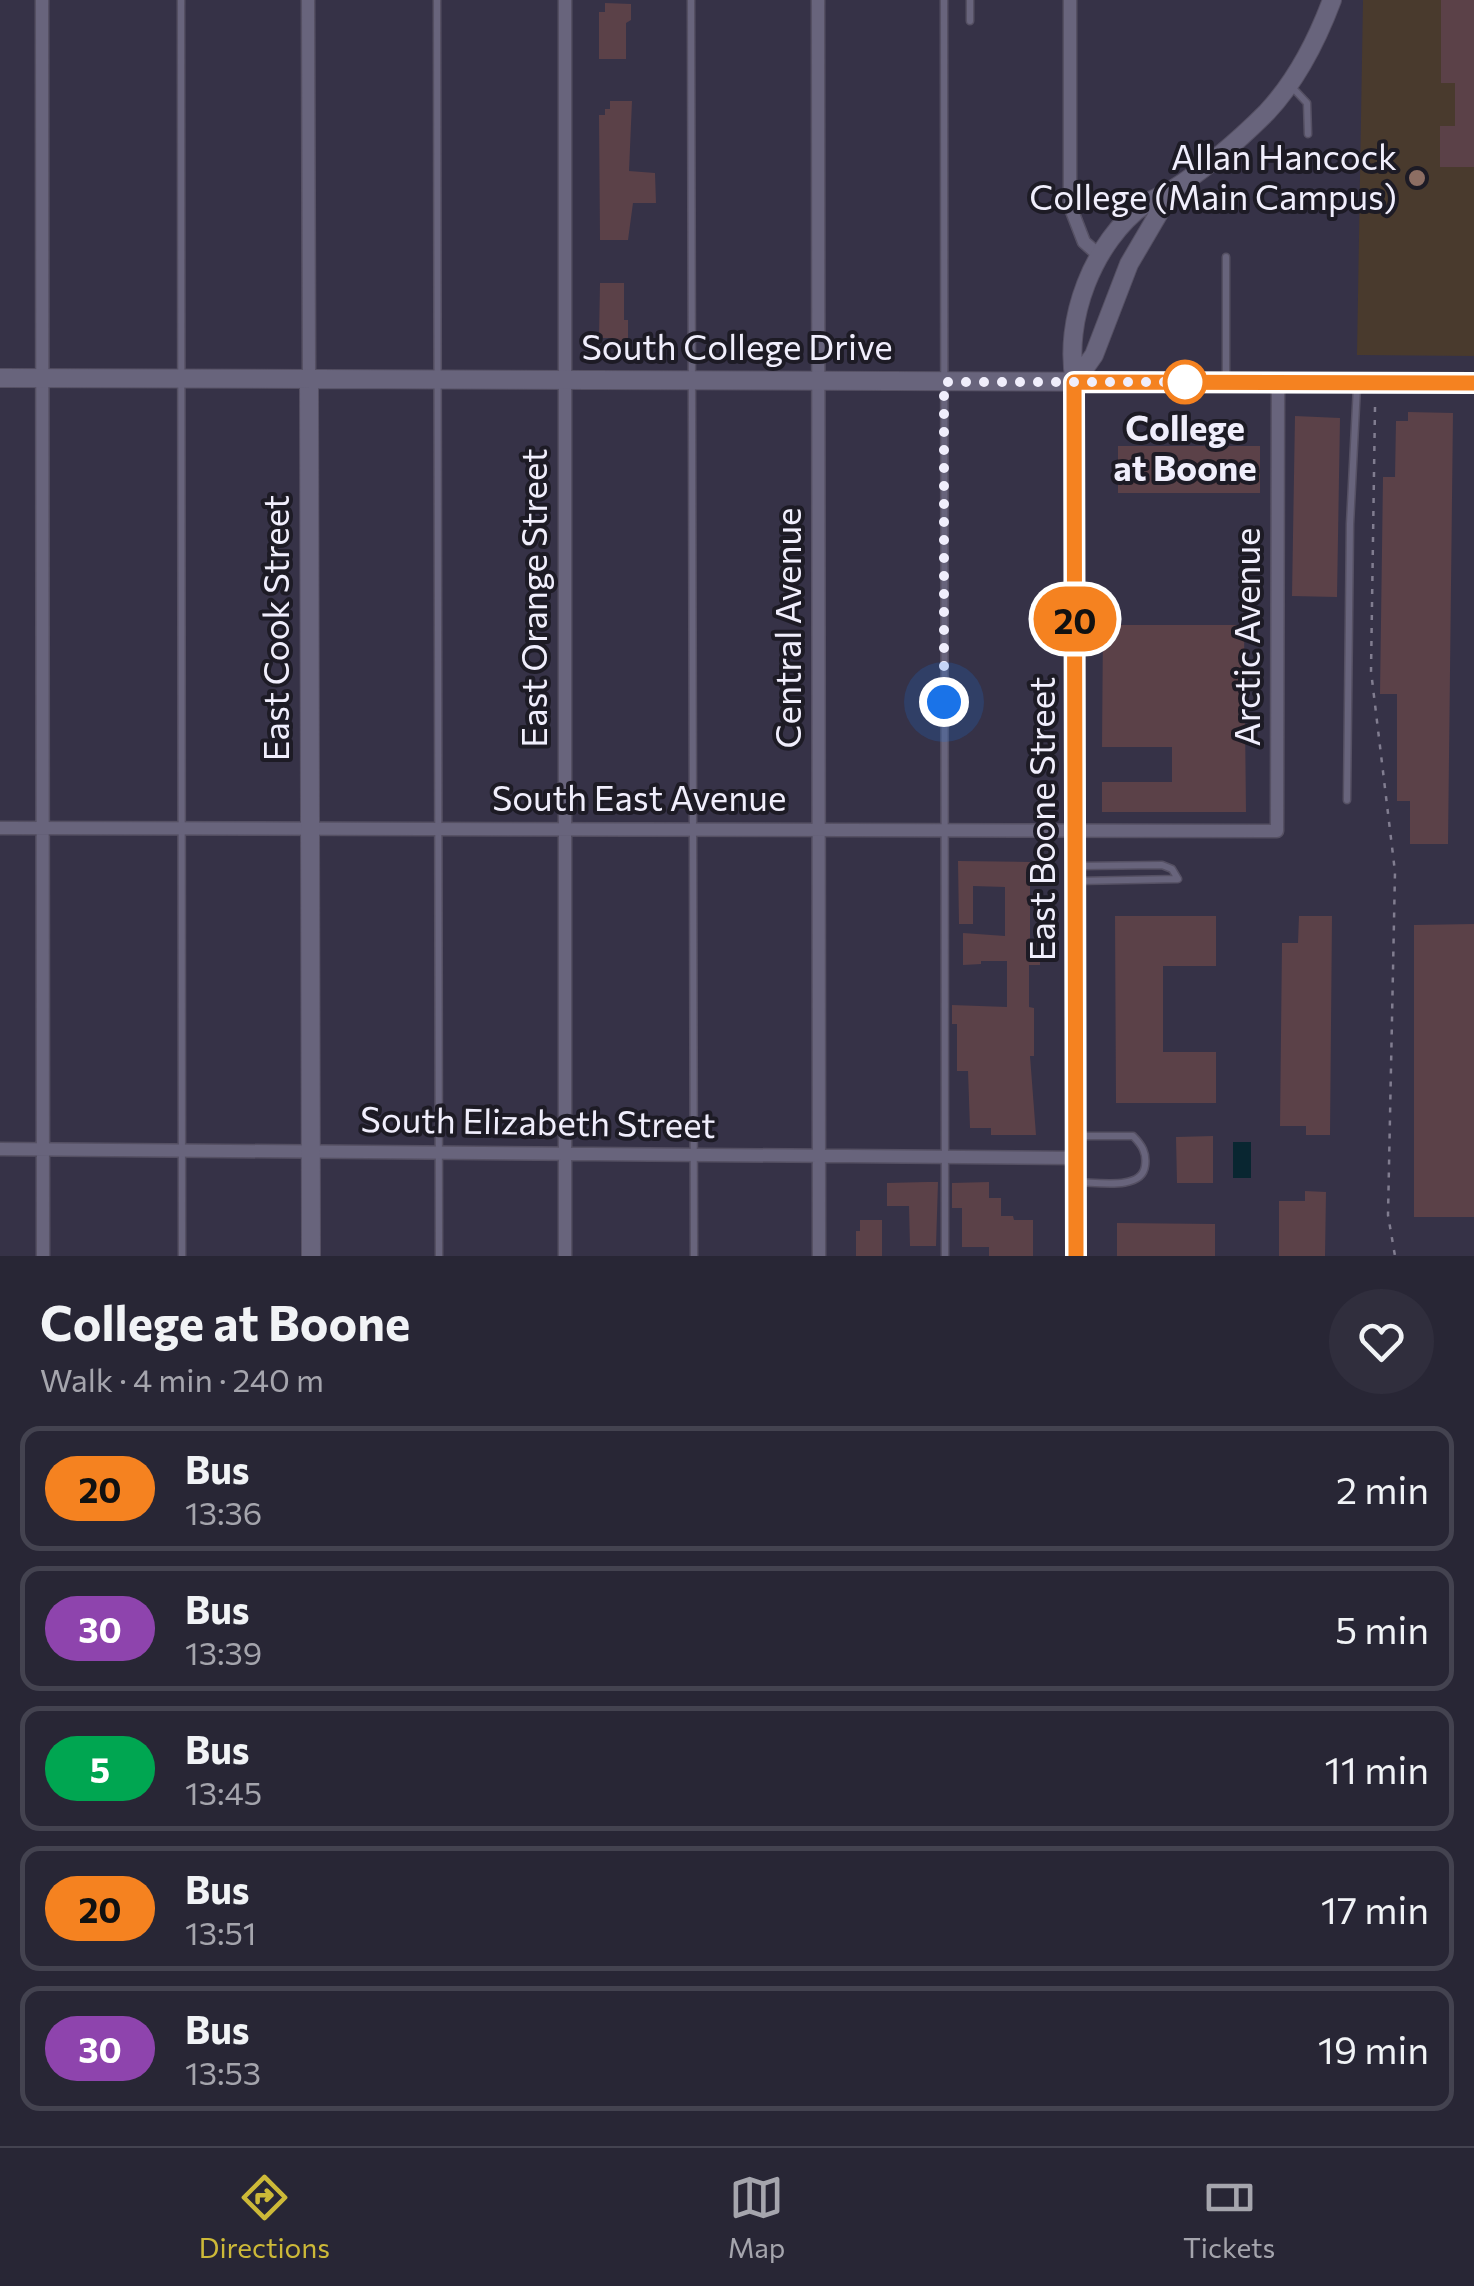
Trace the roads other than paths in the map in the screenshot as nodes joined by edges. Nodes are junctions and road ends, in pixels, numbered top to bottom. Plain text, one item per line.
1 (42, 0) edge
2 (181, 0) edge
3 (308, 0) edge
4 (438, 0) edge
5 (565, 0) edge
6 (691, 0) edge
7 (818, 0) edge
8 (944, 0) edge
9 (970, 0) edge
10 (1070, 0) edge
11 (1332, 0) edge
12 (970, 21) dead end
13 (1289, 84) junction
14 (1308, 134) dead end
15 (1174, 189) junction
16 (1101, 256) junction
17 (1226, 257) dead end
18 (0, 378) edge
19 (42, 378) junction
20 (182, 379) junction
21 (309, 379) junction
22 (438, 380) junction
23 (565, 380) junction
24 (692, 381) junction
25 (819, 381) junction
26 (944, 382) junction
27 (1074, 382) junction
28 (1226, 382) junction
29 (1278, 383) junction
30 (1356, 383) junction
31 (1474, 383) edge
32 (1347, 800) dead end
33 (0, 828) edge
34 (43, 828) junction
35 (182, 828) junction
36 (310, 828) junction
37 (438, 829) junction
38 (565, 829) junction
39 (693, 830) junction
40 (819, 830) junction
41 (945, 830) junction
42 (1076, 831) junction
43 (1278, 832) joint
44 (1140, 865) junction
45 (1075, 874) junction
46 (1141, 880) junction
47 (1076, 1136) junction
48 (0, 1148) edge
49 (43, 1149) junction
50 (182, 1150) junction
51 (311, 1151) junction
52 (438, 1152) junction
53 (565, 1154) junction
54 (694, 1155) junction
55 (819, 1156) junction
56 (945, 1157) junction
57 (1076, 1158) junction
58 (1076, 1182) junction
59 (43, 1256) edge
60 (182, 1256) edge
61 (311, 1256) edge
62 (438, 1256) edge
63 (565, 1256) edge
64 (694, 1256) edge
65 (819, 1256) edge
66 (945, 1256) edge
67 (1076, 1256) edge

1 - 19 street
2 - 20 lane
3 - 21 street, East Cook Street
4 - 22 lane
5 - 23 street, East Orange Street
6 - 24 lane
7 - 25 street, Central Avenue
8 - 26 lane
9 - 12 lane
10 - 16 street
11 - 13 street
13 - 14 lane
13 - 15 street
15 - 16 street, East Boone Street
15 - 27 street
16 - 27 street, East Boone Street
17 - 28 lane
18 - 19 street, South College Drive
19 - 20 street, South College Drive
19 - 34 street
20 - 21 street, South College Drive
20 - 35 lane
21 - 22 street, South College Drive
21 - 36 street, East Cook Street
22 - 23 street, South College Drive
22 - 37 lane
23 - 24 street, South College Drive
23 - 38 street, East Orange Street
24 - 25 street, South College Drive
24 - 39 lane
25 - 26 street, South College Drive
25 - 40 street, Central Avenue
26 - 27 street, South College Drive
26 - 41 lane
27 - 28 street, South College Drive
27 - 42 street, East Boone Street
28 - 29 street, South College Drive
29 - 30 street, South College Drive
29 - 43 street, Arctic Avenue
30 - 31 street, South College Drive
30 - 32 lane
33 - 34 street, South East Avenue
34 - 35 street, South East Avenue
34 - 49 street
35 - 36 street, South East Avenue
35 - 50 lane
36 - 37 street, South East Avenue
36 - 51 street, East Cook Street
37 - 38 street, South East Avenue
37 - 52 lane
38 - 39 street, South East Avenue
38 - 53 street, East Orange Street
39 - 40 street, South East Avenue
39 - 54 lane
40 - 41 street, South East Avenue
40 - 55 street, Central Avenue
41 - 42 street, South East Avenue
41 - 56 lane
42 - 43 street, South East Avenue
42 - 45 street, East Boone Street
44 - 45 lane
44 - 46 lane
44 - 46 lane
45 - 46 lane
45 - 47 street, East Boone Street
47 - 57 street, East Boone Street
47 - 58 lane
48 - 49 street, South Elizabeth Street
49 - 50 street, South Elizabeth Street
49 - 59 street
50 - 51 street, South Elizabeth Street
50 - 60 lane
51 - 52 street, South Elizabeth Street
51 - 61 street, East Cook Street
52 - 53 street, South Elizabeth Street
52 - 62 lane
53 - 54 street, South Elizabeth Street
53 - 63 street, East Orange Street
54 - 55 street, South Elizabeth Street
54 - 64 lane
55 - 56 street, South Elizabeth Street
55 - 65 street, Central Avenue
56 - 57 street, South Elizabeth Street
56 - 66 lane
57 - 58 street, East Boone Street
58 - 67 street, East Boone Street

